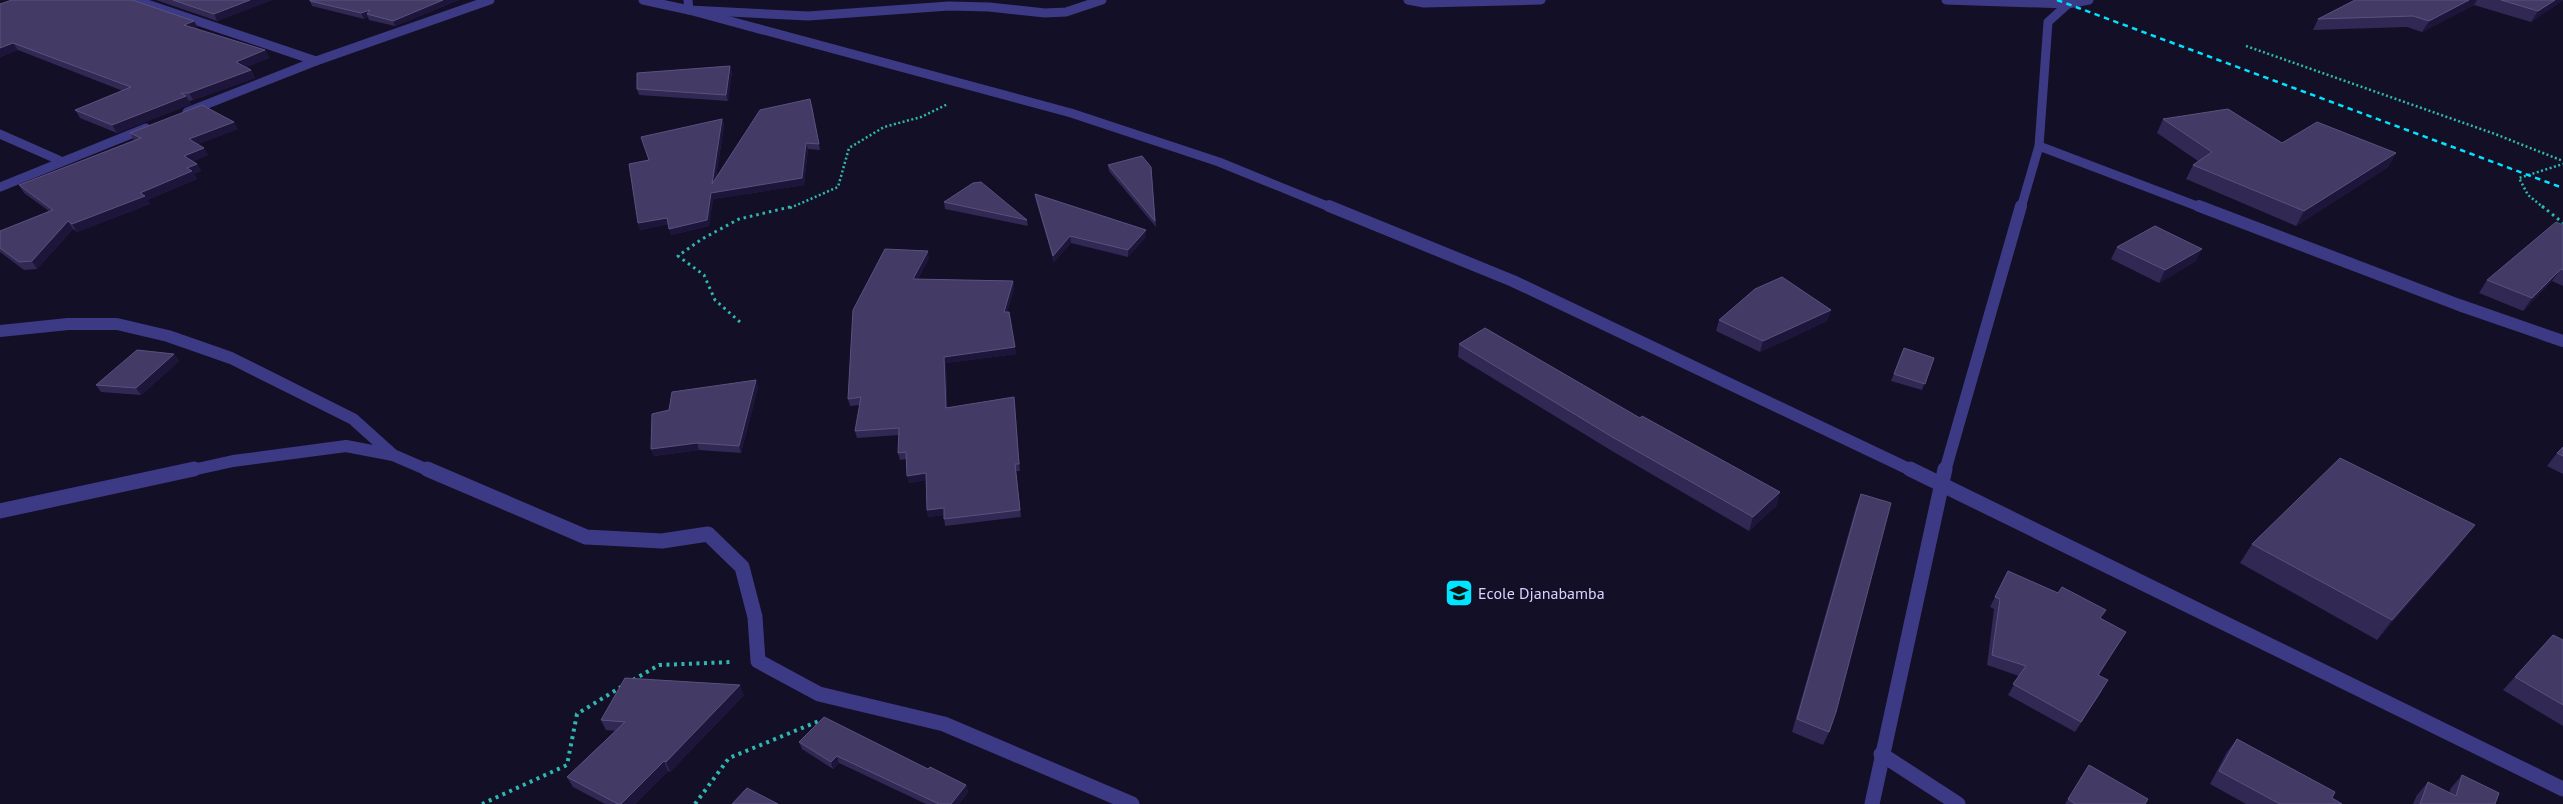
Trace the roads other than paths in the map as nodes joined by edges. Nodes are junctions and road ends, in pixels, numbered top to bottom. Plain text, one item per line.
1 (135, 0) edge
2 (490, 0) edge
3 (643, 0) edge
4 (688, 0) edge
5 (960, 0) edge
6 (1102, 0) edge
7 (1408, 0) edge
8 (1541, 0) edge
9 (1946, 0) edge
10 (2089, 0) edge
11 (1995, 1) edge
12 (2068, 4) junction
13 (989, 7) junction
14 (689, 10) junction
15 (316, 61) junction
16 (179, 115) edge
17 (152, 126) edge
18 (0, 134) edge
19 (2039, 146) junction
20 (61, 161) junction
21 (0, 187) edge
22 (0, 331) edge
23 (2563, 341) edge
24 (392, 455) junction
25 (1940, 484) junction
26 (0, 511) edge
27 (1881, 754) junction
28 (2563, 789) edge
29 (1132, 804) edge
30 (1872, 804) edge
31 (1958, 804) edge

1 - 15 street
2 - 15 street
3 - 14 street
4 - 14 street
5 - 13 street
6 - 13 street
7 - 8 street
9 - 11 street
10 - 12 street
11 - 12 street
12 - 19 street
13 - 14 street
14 - 25 street
15 - 16 street
17 - 20 street
18 - 20 street
19 - 23 street
19 - 25 street
20 - 21 street
22 - 24 street
24 - 26 street
24 - 29 street
25 - 27 street
25 - 28 street
27 - 30 street
27 - 31 street

